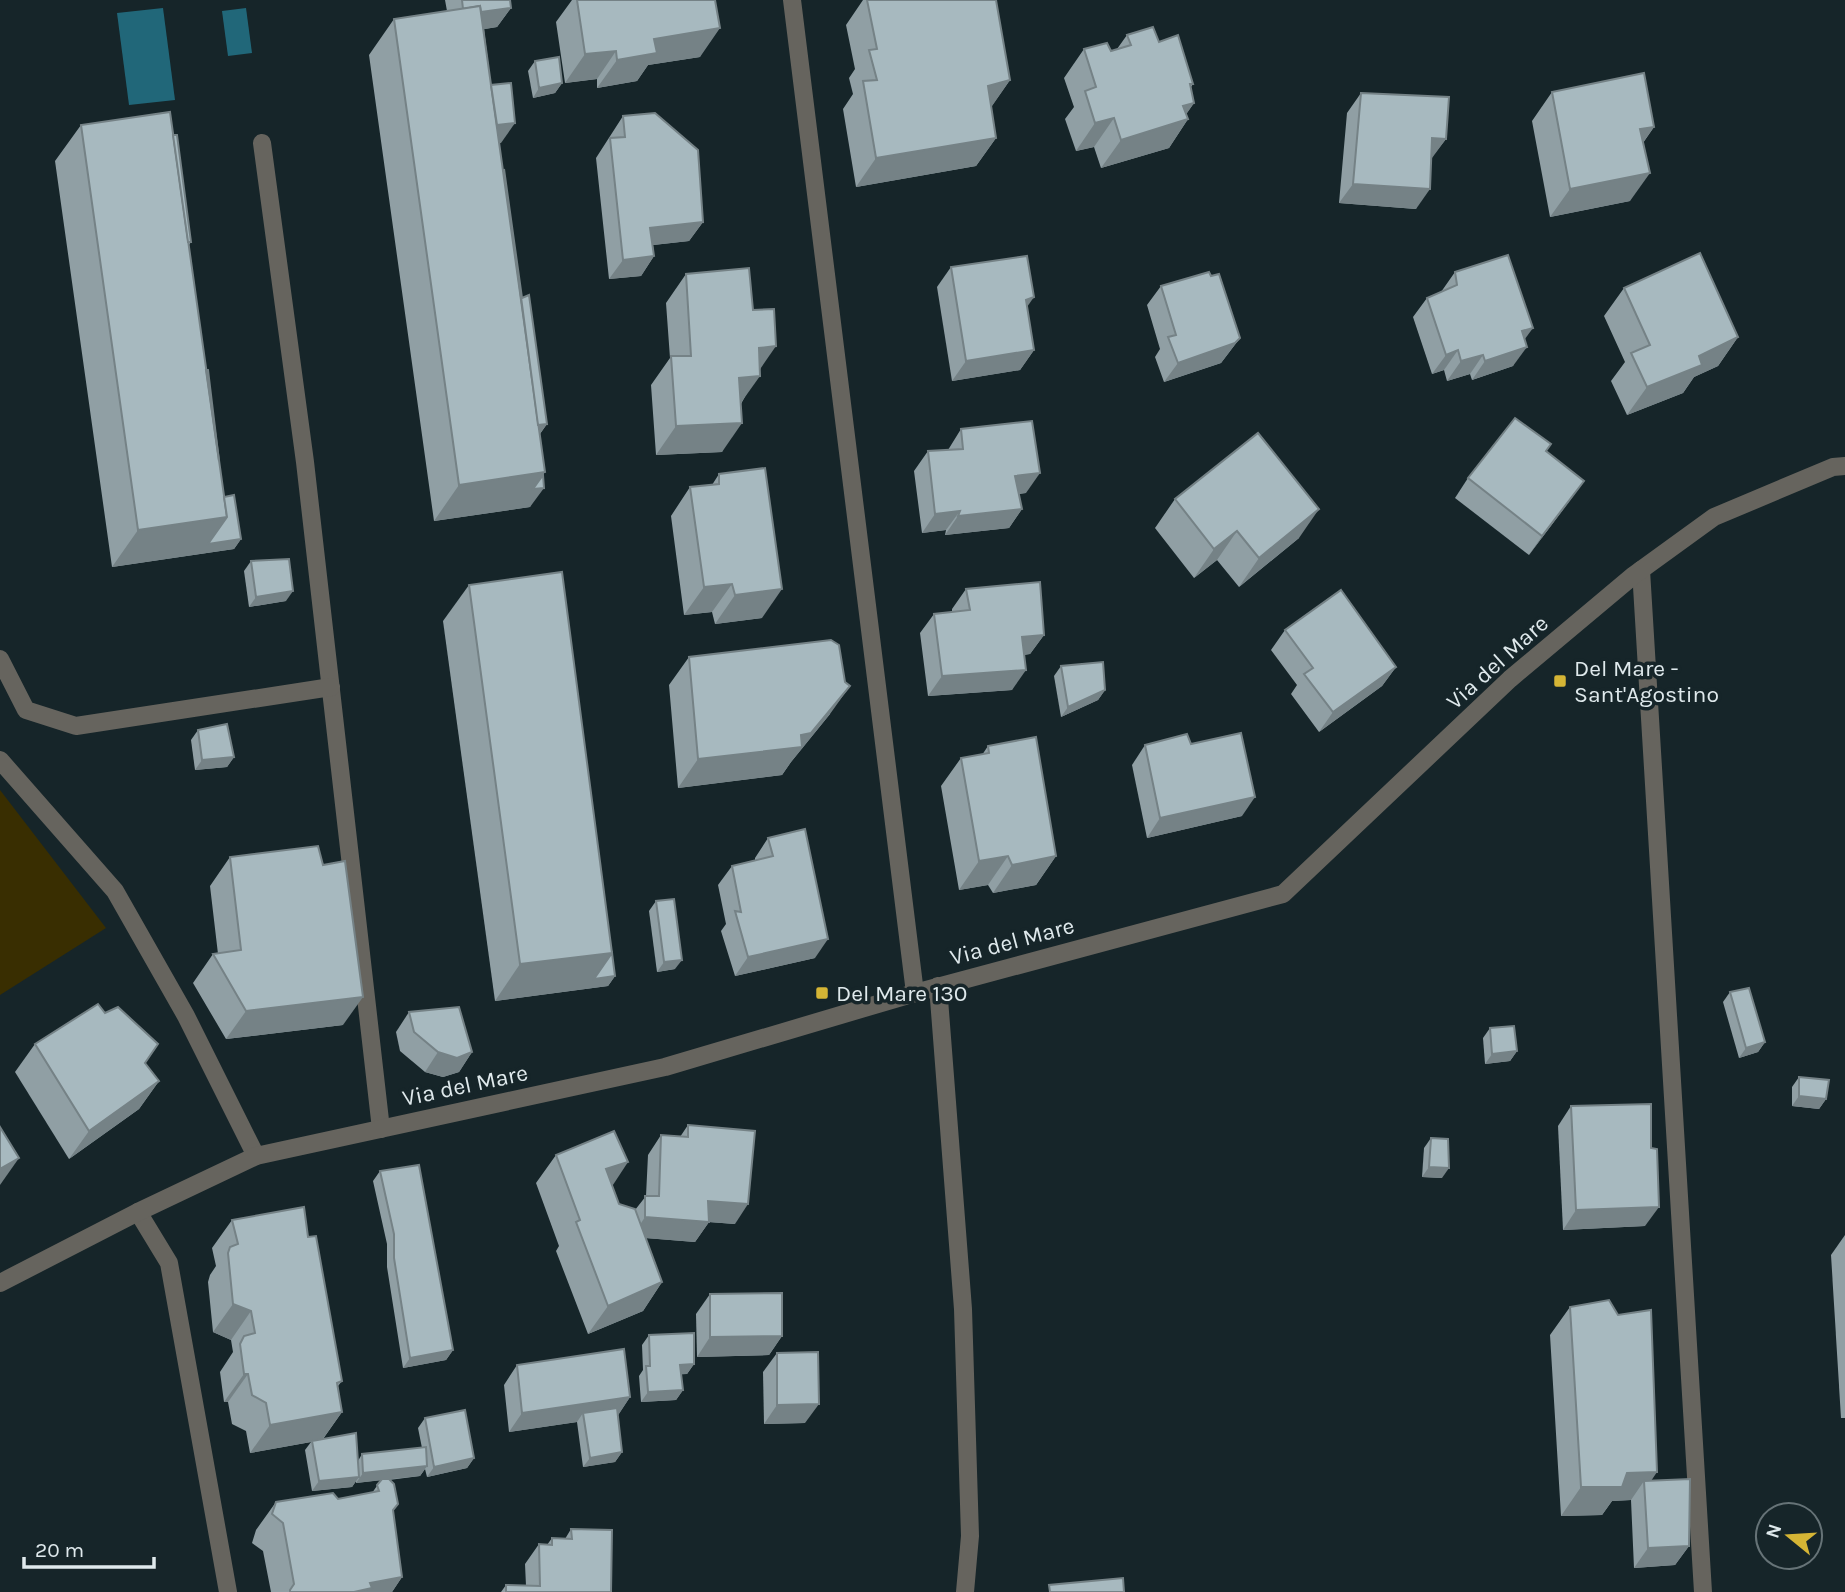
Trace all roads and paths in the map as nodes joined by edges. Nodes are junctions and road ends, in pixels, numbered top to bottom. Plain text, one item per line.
1 (792, 0) edge
2 (262, 143) dead end
3 (1845, 466) edge
4 (1641, 570) junction
5 (0, 659) edge
6 (331, 687) junction
7 (0, 760) edge
8 (938, 986) junction
9 (915, 993) junction
10 (381, 1129) junction
11 (256, 1156) junction
12 (138, 1212) junction
13 (0, 1283) edge
14 (228, 1592) edge
15 (965, 1592) edge
16 (1703, 1592) edge

1 - 9 street
2 - 6 street
3 - 4 street, Via del Mare
4 - 8 street, Via del Mare
4 - 16 street
5 - 6 street
6 - 10 street
7 - 11 street
8 - 9 street, Via del Mare
8 - 15 street
9 - 10 street, Via del Mare
10 - 11 street, Via del Mare
11 - 12 street, Via del Mare
12 - 13 street, Via del Mare
12 - 14 street

